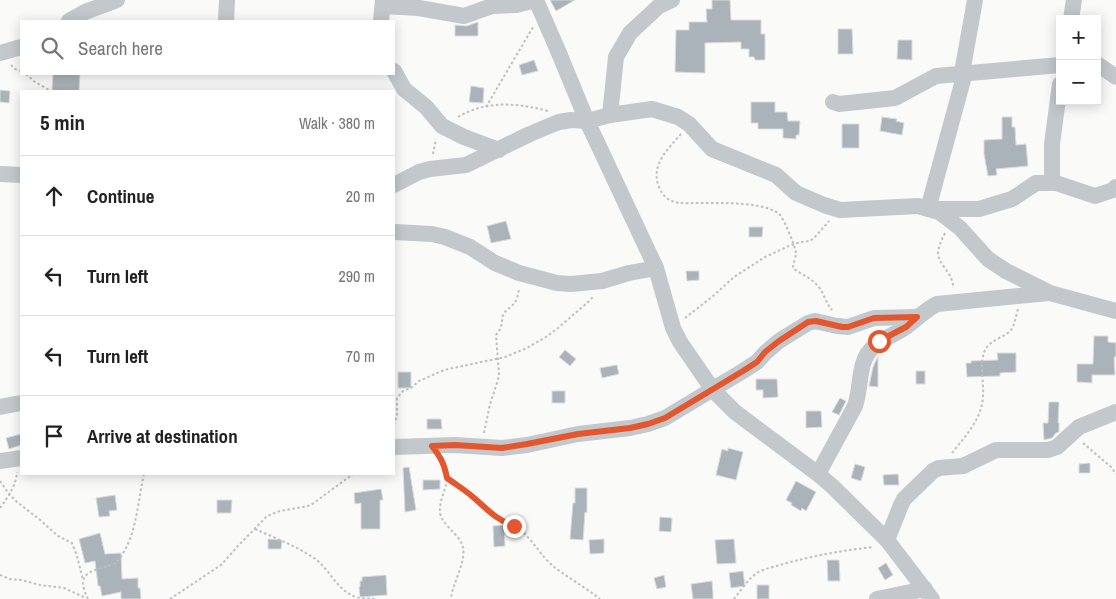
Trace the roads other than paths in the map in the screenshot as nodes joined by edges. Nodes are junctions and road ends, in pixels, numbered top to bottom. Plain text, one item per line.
1 (117, 0) edge
2 (226, 0) edge
3 (672, 0) edge
4 (975, 0) edge
5 (1074, 0) edge
6 (538, 4) edge
7 (382, 9) edge
8 (1072, 15) edge
9 (71, 20) edge
10 (226, 20) edge
11 (20, 48) edge
12 (0, 53) edge
13 (1056, 65) edge
14 (1101, 67) edge
15 (395, 72) edge
16 (963, 74) junction
17 (1116, 77) edge
18 (833, 102) dead end
19 (1057, 105) edge
20 (610, 115) junction
21 (587, 121) junction
22 (499, 150) junction
23 (0, 174) edge
24 (20, 175) edge
25 (1052, 183) junction
26 (395, 184) edge
27 (1116, 187) edge
28 (928, 209) junction
29 (395, 232) edge
30 (656, 268) junction
31 (1050, 293) junction
32 (1116, 311) edge
33 (917, 317) junction
34 (713, 390) junction
35 (20, 404) edge
36 (0, 407) edge
37 (1116, 412) edge
38 (395, 447) edge
39 (20, 458) edge
40 (0, 461) edge
41 (818, 474) junction
42 (889, 542) junction
43 (929, 594) edge
44 (877, 599) edge

1 - 9 street
2 - 10 street
3 - 20 street
4 - 16 street
5 - 8 street
6 - 7 street
6 - 21 street
11 - 12 street
13 - 16 street
14 - 17 street
15 - 22 street
16 - 18 street
16 - 28 street
19 - 25 street
20 - 21 street
20 - 28 street
21 - 22 street
21 - 30 street
22 - 26 street
23 - 24 street
25 - 27 street
25 - 28 street
28 - 31 street
29 - 30 street
30 - 34 street
31 - 32 street
31 - 33 street
33 - 34 street
33 - 41 street
34 - 38 street
34 - 41 street
35 - 36 street
37 - 42 street
39 - 40 street
41 - 42 street
42 - 43 street
43 - 44 street

